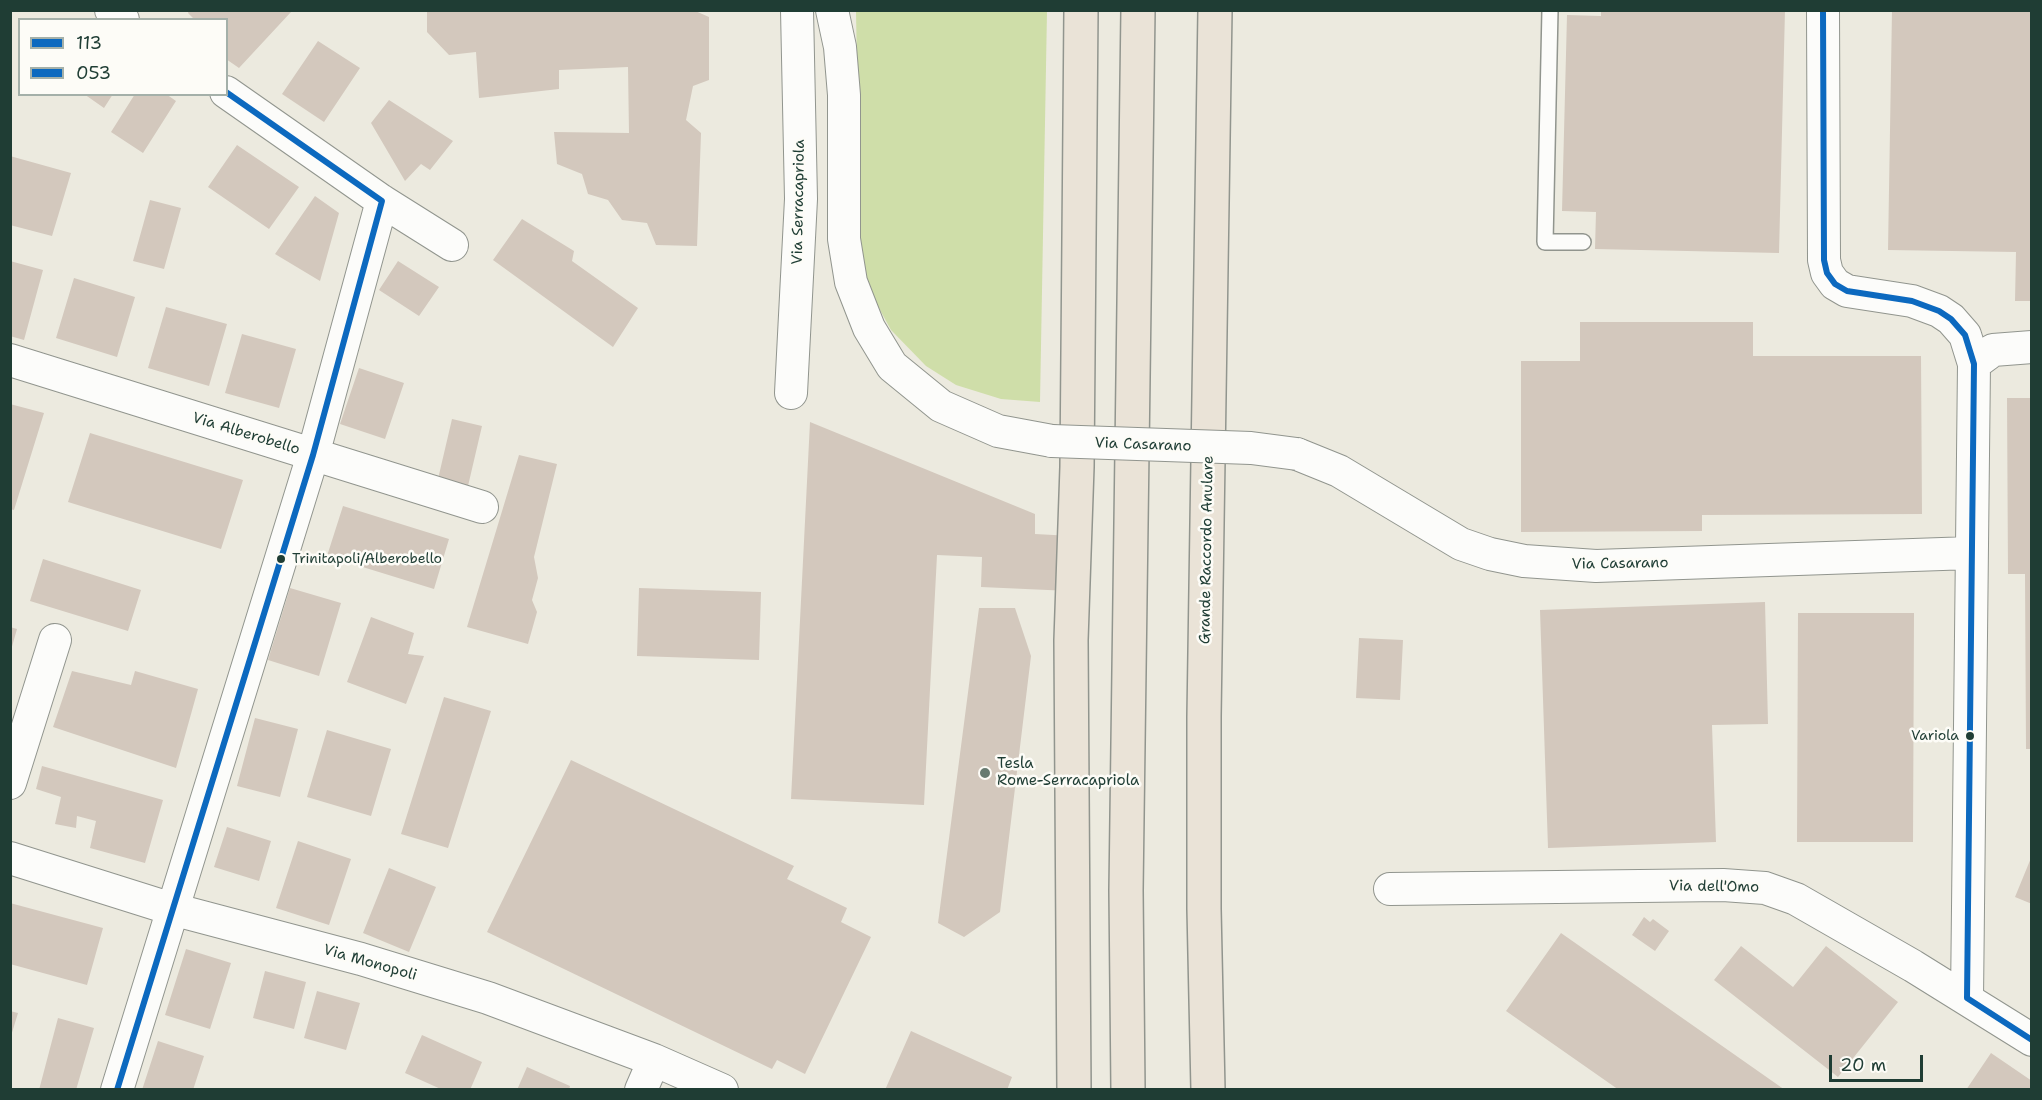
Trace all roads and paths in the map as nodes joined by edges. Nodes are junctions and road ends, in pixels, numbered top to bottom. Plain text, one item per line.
1 (797, 10) edge
2 (832, 10) edge
3 (1081, 10) edge
4 (1138, 10) edge
5 (1215, 10) edge
6 (1550, 10) edge
7 (1823, 10) edge
8 (228, 93) edge
9 (382, 201) junction
10 (1583, 242) dead end
11 (452, 245) dead end
12 (2031, 347) edge
13 (10, 360) edge
14 (1974, 364) junction
15 (791, 393) dead end
16 (314, 455) junction
17 (482, 507) dead end
18 (1971, 553) junction
19 (56, 640) dead end
20 (10, 783) edge
21 (10, 858) edge
22 (1390, 889) dead end
23 (172, 909) junction
24 (1967, 998) junction
25 (2031, 1040) edge
26 (654, 1060) junction
27 (117, 1089) edge
28 (641, 1089) edge
29 (722, 1089) edge
30 (1074, 1089) edge
31 (1128, 1089) edge
32 (1208, 1089) edge

1 - 15 street, Via Serracapriola
2 - 18 street, Via Casarano, bridge
3 - 30 highway
4 - 31 highway
5 - 32 highway, Grande Raccordo Anulare
6 - 10 lane
7 - 14 street
8 - 9 street
9 - 11 street
9 - 16 street
12 - 14 street
13 - 16 street, Via Alberobello
14 - 18 street
16 - 17 street, Via Alberobello
16 - 23 street
18 - 24 street
19 - 20 street
21 - 23 street, Via Monopoli
22 - 24 street, Via dell'Omo
23 - 26 street, Via Monopoli
23 - 27 street
24 - 25 street, Via dell'Omo
26 - 28 street
26 - 29 street, Via Monopoli

